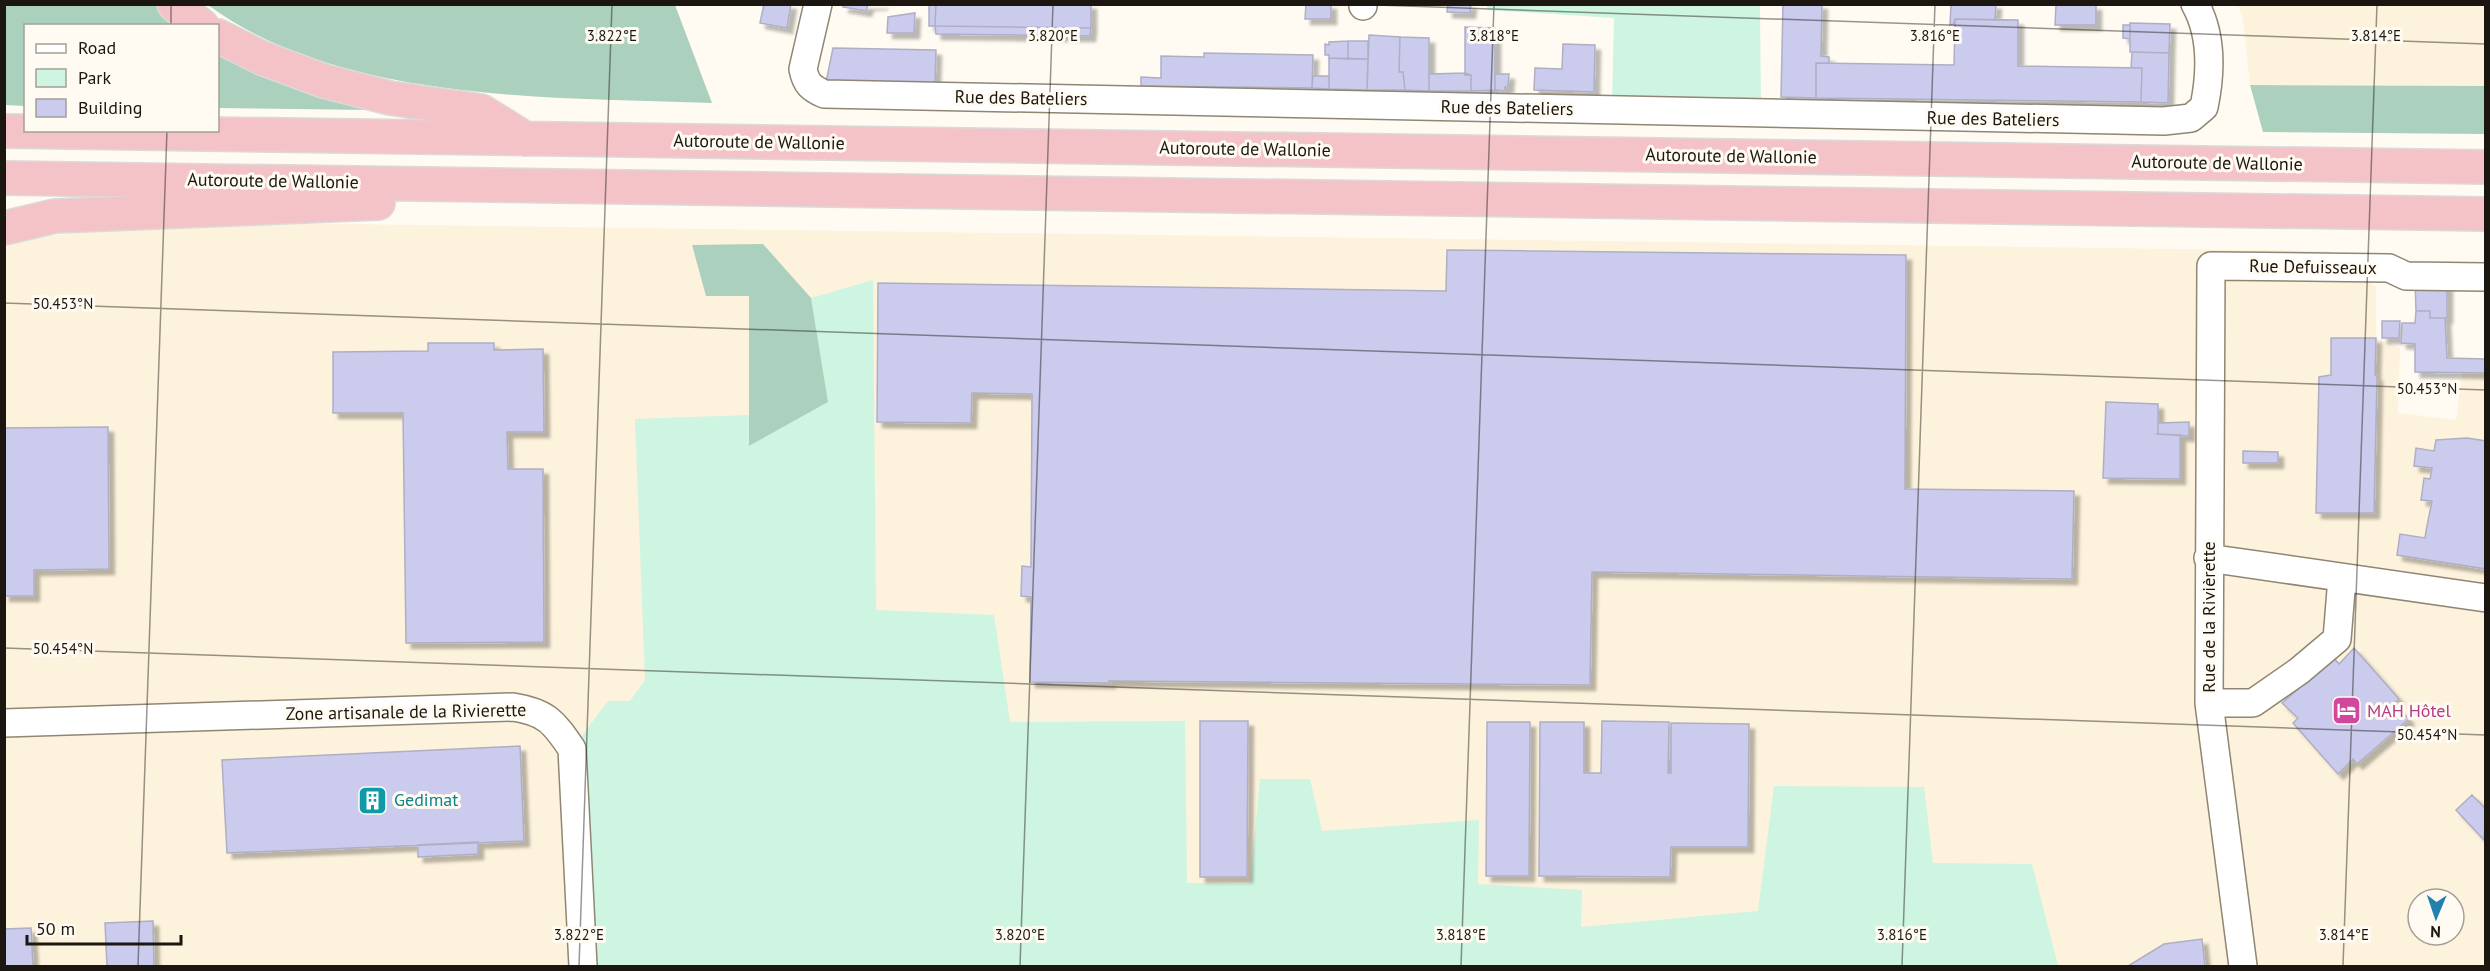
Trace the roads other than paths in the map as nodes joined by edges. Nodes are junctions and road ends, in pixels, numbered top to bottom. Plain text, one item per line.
1 (174, 4) edge
2 (818, 4) edge
3 (2195, 4) edge
4 (199, 24) edge
5 (219, 36) edge
6 (4, 131) edge
7 (24, 131) edge
8 (69, 132) edge
9 (526, 139) junction
10 (2486, 167) edge
11 (4, 178) edge
12 (585, 185) junction
13 (2486, 214) edge
14 (55, 216) junction
15 (4, 219) edge
16 (4, 228) edge
17 (2211, 266) joint
18 (2486, 277) edge
19 (2208, 558) junction
20 (2342, 578) junction
21 (2486, 598) edge
22 (2209, 703) junction
23 (4, 723) edge
24 (583, 966) edge
25 (2243, 966) edge

1 - 4 highway
2 - 3 street, Rue des Bateliers
5 - 9 highway
6 - 7 highway, Autoroute de Wallonie
8 - 9 highway, Autoroute de Wallonie
9 - 10 highway, Autoroute de Wallonie
11 - 12 highway, Autoroute de Wallonie
12 - 13 highway, Autoroute de Wallonie
12 - 14 highway
14 - 15 highway
14 - 16 highway
17 - 18 street, Rue Defuisseaux
17 - 19 street, Rue de la Rivièrette
19 - 20 street
19 - 22 street, Rue de la Rivièrette
20 - 21 street
20 - 22 street
22 - 25 street, Rue de la Rivièrette
23 - 24 street, Zone artisanale de la Rivierette

